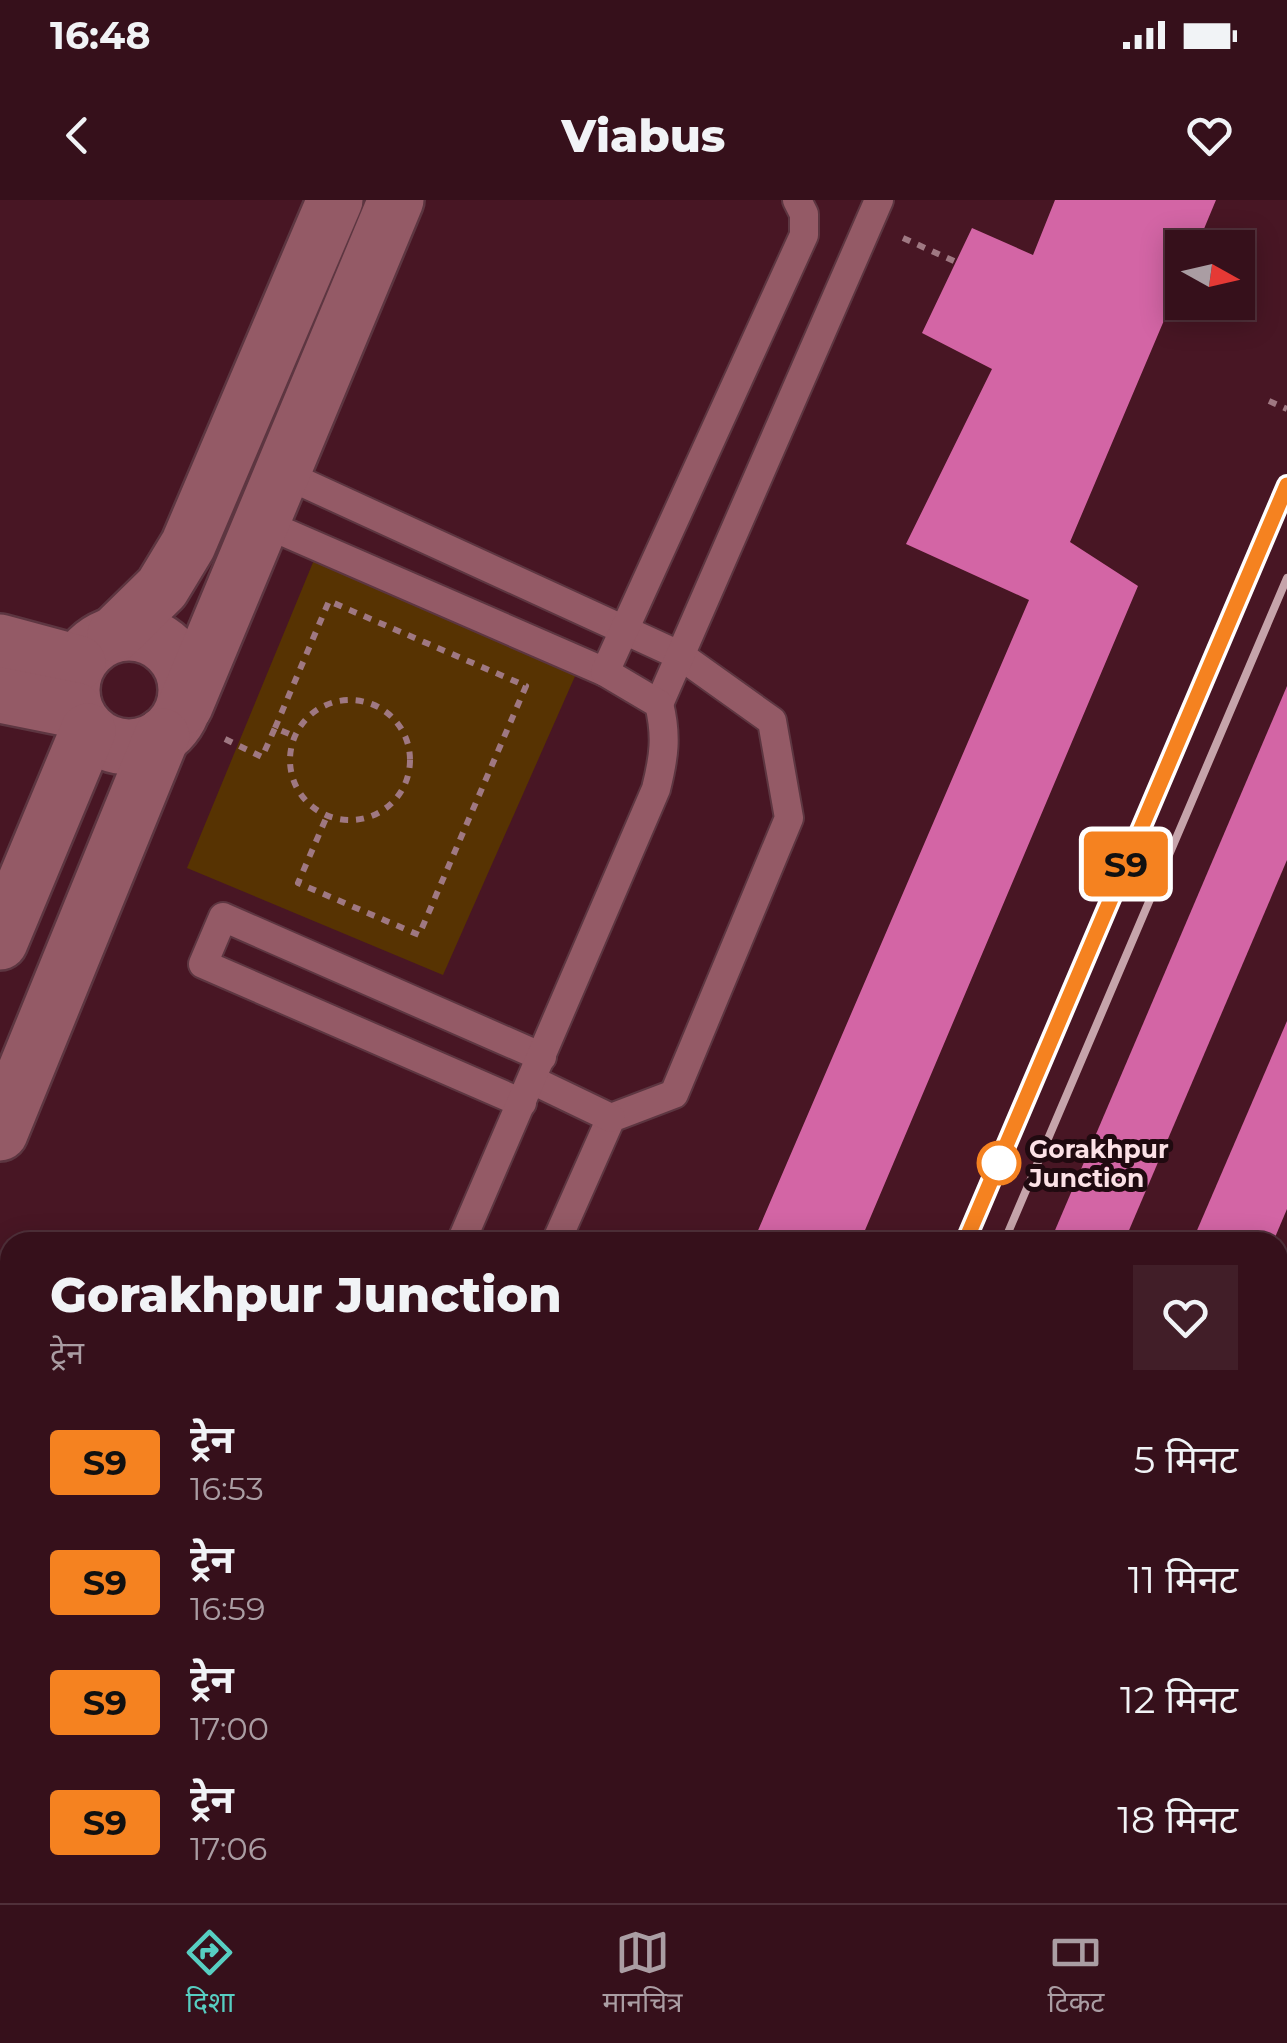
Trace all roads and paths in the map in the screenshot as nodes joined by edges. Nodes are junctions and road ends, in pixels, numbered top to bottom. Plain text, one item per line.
1 (335, 200) edge
2 (396, 200) edge
3 (797, 200) edge
4 (874, 212) edge
5 (956, 262) dead end
6 (1269, 402) dead end
7 (1287, 409) edge
8 (271, 498) junction
9 (624, 630) junction
10 (0, 642) edge
11 (681, 656) junction
12 (606, 672) junction
13 (89, 684) junction
14 (0, 695) edge
15 (658, 704) junction
16 (175, 720) junction
17 (275, 728) junction
18 (294, 736) junction
19 (327, 816) junction
20 (0, 942) edge
21 (532, 1080) junction
22 (611, 1118) junction
23 (0, 1133) edge
24 (464, 1232) edge
25 (560, 1232) edge

1 - 13 main road
2 - 8 main road
3 - 9 lane
4 - 5 path
4 - 11 lane
6 - 7 path
8 - 9 lane
8 - 12 lane
8 - 16 main road
9 - 11 lane
9 - 12 lane
10 - 13 main road
11 - 15 lane
11 - 22 lane
12 - 15 lane
13 - 14 main road
13 - 16 main road
13 - 16 main road
13 - 20 main road
15 - 21 lane
16 - 17 path
16 - 23 main road
17 - 18 path
17 - 19 path
18 - 19 path
18 - 19 path
21 - 21 lane
21 - 22 lane
21 - 24 lane
22 - 25 lane

